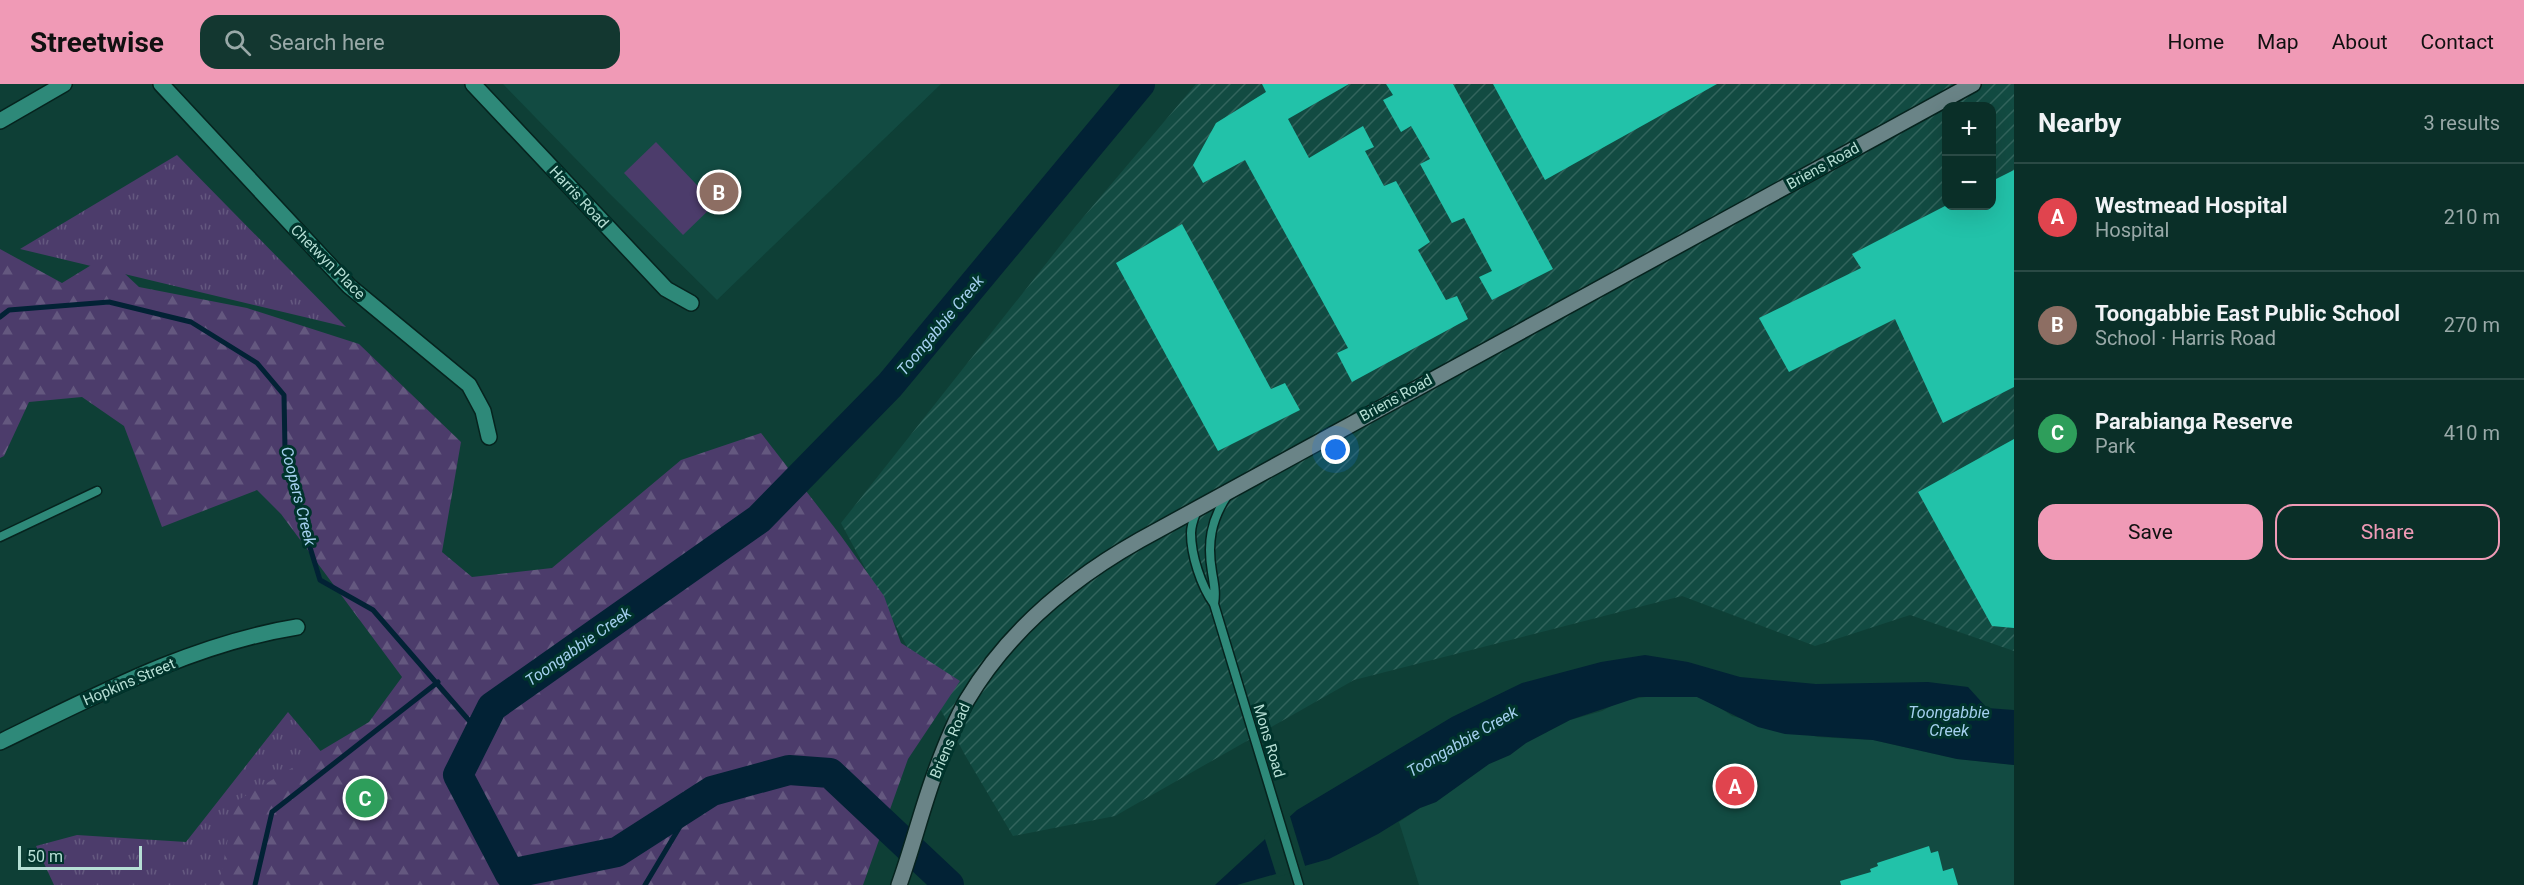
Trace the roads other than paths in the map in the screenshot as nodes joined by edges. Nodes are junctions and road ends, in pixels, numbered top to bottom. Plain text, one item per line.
1 (64, 84) edge
2 (161, 84) edge
3 (473, 84) edge
4 (1973, 84) edge
5 (0, 121) edge
6 (691, 303) dead end
7 (489, 437) dead end
8 (1231, 490) junction
9 (97, 491) dead end
10 (1197, 509) junction
11 (0, 537) edge
12 (1214, 604) junction
13 (297, 627) dead end
14 (0, 742) edge
15 (899, 885) edge
16 (1299, 885) edge

1 - 5 street
2 - 7 street, Chetwyn Place
3 - 6 street, Harris Road
4 - 8 street, Briens Road
8 - 10 street, Briens Road
8 - 12 lane, Mons Road
9 - 11 lane
10 - 12 lane, Mons Road
10 - 15 street, Briens Road
12 - 16 lane, Mons Road
13 - 14 street, Hopkins Street

